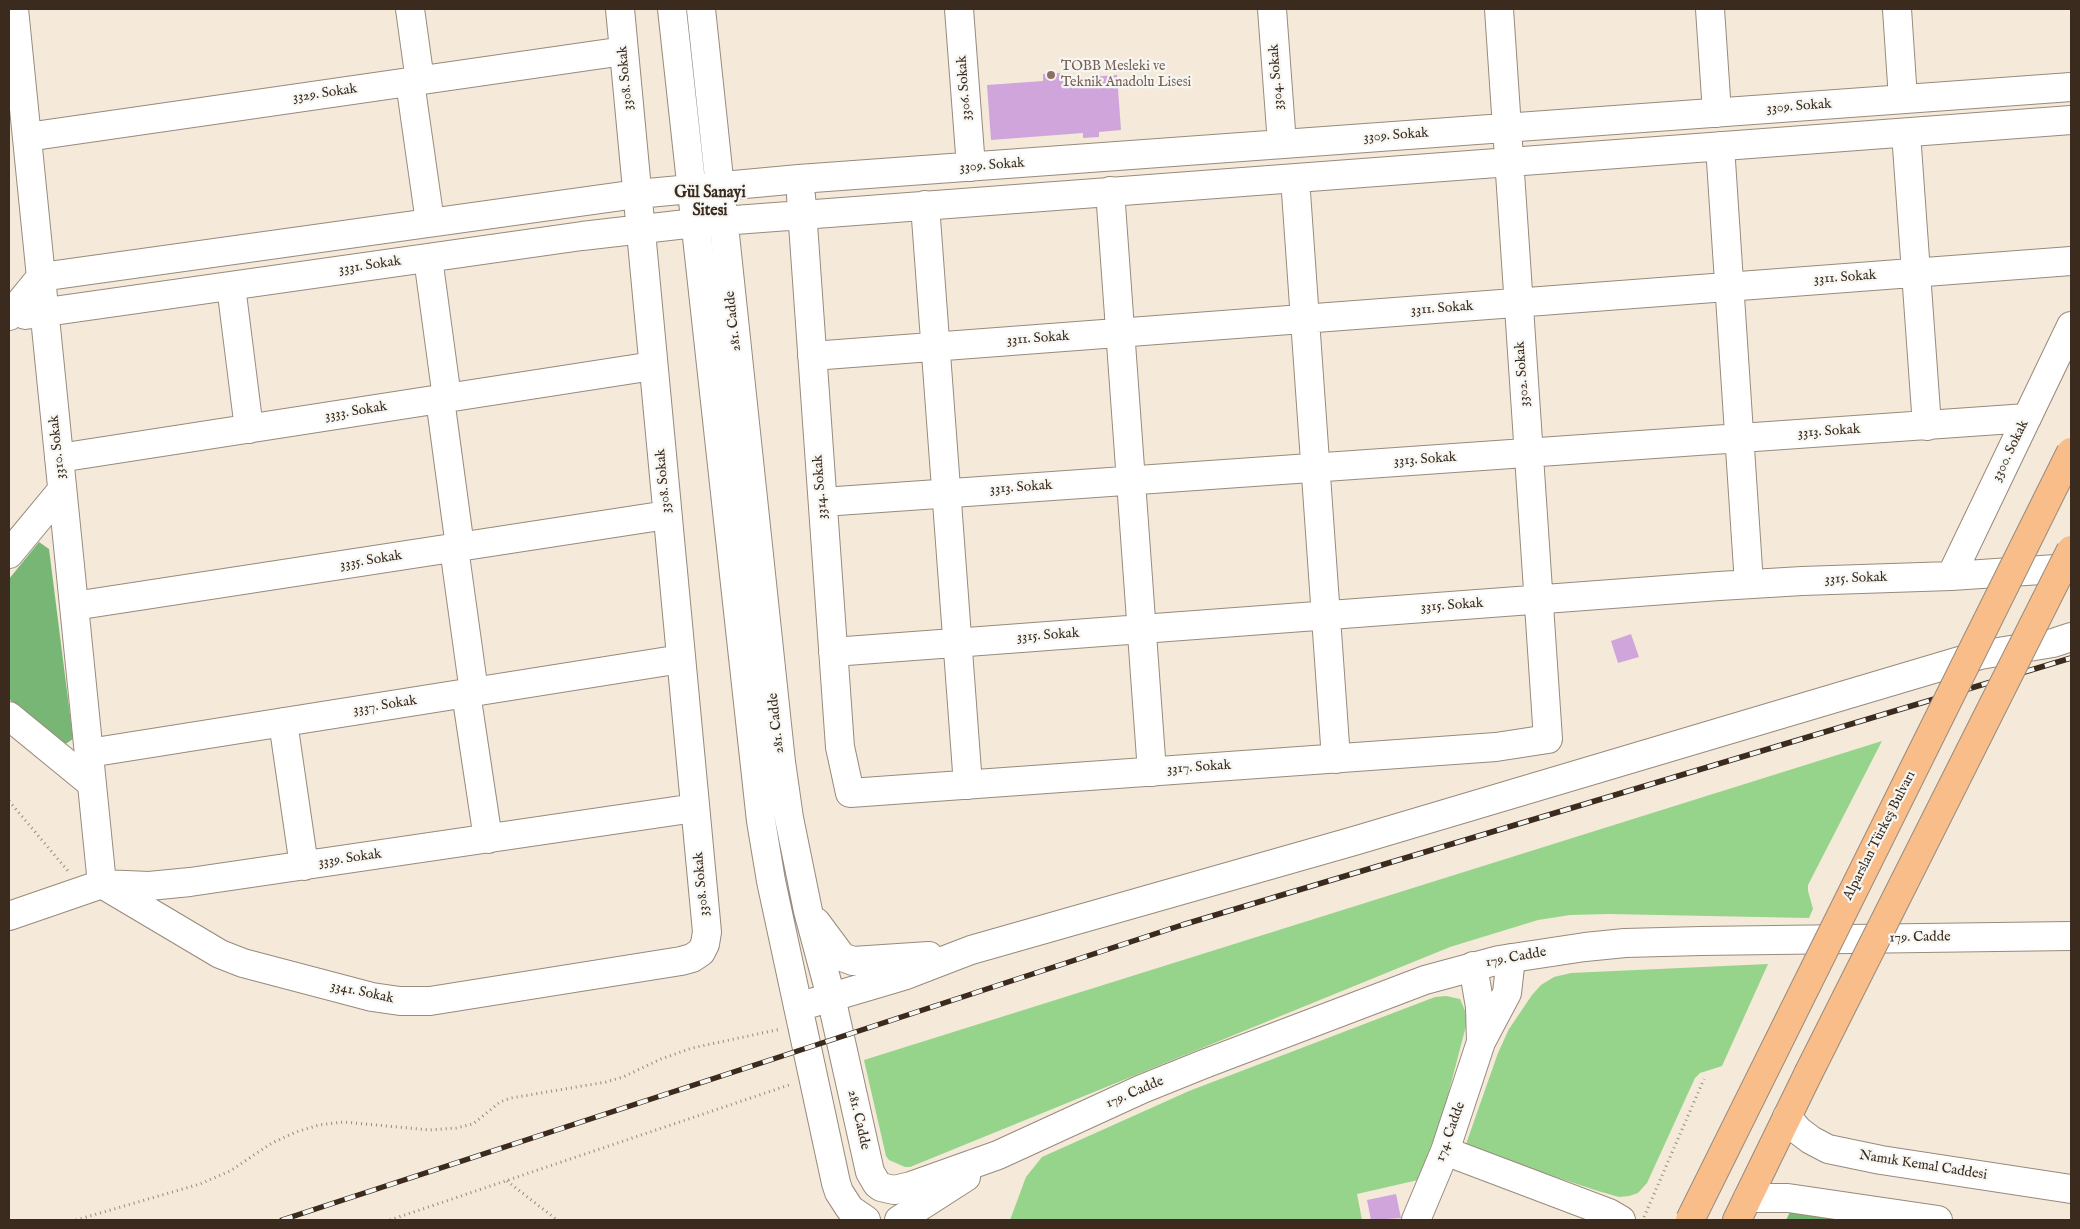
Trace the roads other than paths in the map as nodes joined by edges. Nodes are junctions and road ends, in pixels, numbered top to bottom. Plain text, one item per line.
1 (14, 9) edge
2 (410, 9) edge
3 (620, 9) edge
4 (672, 9) edge
5 (701, 9) edge
6 (959, 9) edge
7 (1272, 9) edge
8 (1499, 9) edge
9 (1710, 9) edge
10 (1897, 9) edge
11 (624, 51) junction
12 (14, 76) edge
13 (415, 81) junction
14 (2071, 87) edge
15 (1904, 100) junction
16 (1717, 113) junction
17 (2071, 120) edge
18 (1507, 128) junction
19 (1906, 132) junction
20 (27, 137) junction
21 (1282, 144) junction
22 (1720, 146) junction
23 (1509, 162) junction
24 (971, 167) junction
25 (1295, 178) junction
26 (799, 180) junction
27 (720, 185) junction
28 (692, 188) junction
29 (1110, 192) junction
30 (637, 194) junction
31 (925, 205) junction
32 (802, 214) junction
33 (724, 221) junction
34 (430, 222) junction
35 (695, 223) junction
36 (640, 229) junction
37 (428, 258) junction
38 (2071, 261) edge
39 (1916, 272) junction
40 (40, 277) junction
41 (231, 286) junction
42 (1730, 287) junction
43 (1518, 303) junction
44 (44, 312) junction
45 (9, 316) edge
46 (1305, 319) junction
47 (2071, 326) edge
48 (1120, 333) junction
49 (935, 347) junction
50 (812, 356) junction
51 (653, 366) junction
52 (443, 398) junction
53 (2026, 418) junction
54 (1926, 426) junction
55 (249, 429) junction
56 (1740, 438) junction
57 (2071, 452) edge
58 (1528, 453) junction
59 (59, 458) junction
60 (1315, 468) junction
61 (1131, 481) junction
62 (62, 490) junction
63 (946, 493) junction
64 (823, 502) junction
65 (667, 516) junction
66 (457, 547) junction
67 (2071, 550) edge
68 (9, 554) edge
69 (2071, 568) edge
70 (1951, 576) junction
71 (1750, 584) junction
72 (1538, 599) junction
73 (74, 606) junction
74 (1326, 615) junction
75 (1141, 629) junction
76 (2071, 637) edge
77 (957, 642) junction
78 (833, 652) junction
79 (681, 659) junction
80 (470, 692) junction
81 (9, 716) edge
82 (282, 722) junction
83 (1548, 739) joint
84 (89, 753) junction
85 (1336, 759) junction
86 (1152, 772) junction
87 (92, 784) junction
88 (968, 785) junction
89 (850, 793) joint
90 (695, 808) junction
91 (488, 839) junction
92 (304, 866) junction
93 (93, 888) junction
94 (808, 911) junction
95 (9, 916) edge
96 (2071, 936) edge
97 (970, 950) junction
98 (701, 952) joint
99 (1511, 958) junction
100 (1473, 966) junction
101 (831, 997) junction
102 (800, 1014) junction
103 (1481, 1042) junction
104 (1787, 1117) junction
105 (1445, 1151) junction
106 (998, 1156) junction
107 (2071, 1189) edge
108 (1742, 1209) edge
109 (1783, 1209) edge
110 (1907, 1218) edge
111 (866, 1220) edge
112 (899, 1220) edge
113 (1416, 1220) edge
114 (1621, 1220) edge
115 (1690, 1220) edge
116 (1938, 1220) edge

1 - 12 street, 3310. Sokak
2 - 13 street
3 - 11 street, 3308. Sokak
4 - 28 street, 281. Cadde
5 - 27 street, 281. Cadde
6 - 24 street, 3306. Sokak
7 - 21 street, 3304. Sokak
8 - 18 street, 3302. Sokak
9 - 16 street
10 - 15 street
11 - 13 street, 3329. Sokak
11 - 30 street, 3308. Sokak
12 - 20 street, 3310. Sokak
13 - 20 street, 3329. Sokak
13 - 34 street
14 - 15 street, 3309. Sokak
15 - 16 street, 3309. Sokak
16 - 18 street, 3309. Sokak
17 - 19 street
18 - 21 street, 3309. Sokak
18 - 23 street, 3302. Sokak
19 - 22 street
19 - 39 street
20 - 40 street, 3310. Sokak
21 - 24 street, 3309. Sokak
22 - 23 street
22 - 42 street
23 - 25 street
23 - 43 street, 3302. Sokak
24 - 26 street, 3309. Sokak
25 - 29 street
25 - 46 street
26 - 27 street, 3309. Sokak
26 - 32 street, 3314. Sokak
27 - 28 street, 3309. Sokak
27 - 33 street, 281. Cadde
28 - 30 street
28 - 35 street, 281. Cadde
29 - 31 street
29 - 48 street
30 - 34 street
30 - 36 street, 3308. Sokak
31 - 32 street
31 - 49 street
32 - 33 street
32 - 50 street, 3314. Sokak
33 - 35 street, 3331. Sokak
33 - 94 street, 281. Cadde
34 - 40 street
35 - 36 street, 3331. Sokak
35 - 102 street, 281. Cadde
36 - 37 street, 3331. Sokak
36 - 51 street, 3308. Sokak
37 - 41 street, 3331. Sokak
37 - 52 street
38 - 39 street, 3311. Sokak
39 - 42 street, 3311. Sokak
39 - 54 street
40 - 44 street, 3310. Sokak
40 - 45 street
41 - 44 street, 3331. Sokak
41 - 55 street
42 - 43 street, 3311. Sokak
42 - 56 street
43 - 46 street, 3311. Sokak
43 - 58 street, 3302. Sokak
44 - 45 street, 3331. Sokak
44 - 59 street, 3310. Sokak
46 - 48 street, 3311. Sokak
46 - 60 street
47 - 53 street, 3300. Sokak
48 - 49 street, 3311. Sokak
48 - 61 street
49 - 50 street, 3311. Sokak
49 - 63 street
50 - 64 street, 3314. Sokak
51 - 52 street, 3333. Sokak
51 - 65 street, 3308. Sokak
52 - 55 street, 3333. Sokak
52 - 66 street
53 - 54 street, 3313. Sokak
53 - 70 street, 3300. Sokak
54 - 56 street, 3313. Sokak
55 - 59 street, 3333. Sokak
56 - 58 street, 3313. Sokak
56 - 71 street
57 - 115 highway, Alparslan Türkeş Bulvarı, bridge
58 - 60 street, 3313. Sokak
58 - 72 street, 3302. Sokak
59 - 62 street, 3310. Sokak
60 - 61 street, 3313. Sokak
60 - 74 street
61 - 63 street, 3313. Sokak
61 - 75 street
62 - 68 street
62 - 73 street, 3310. Sokak
63 - 64 street, 3313. Sokak
63 - 77 street
64 - 78 street, 3314. Sokak
65 - 66 street, 3335. Sokak
65 - 79 street, 3308. Sokak
66 - 73 street, 3335. Sokak
66 - 80 street
67 - 104 highway, bridge
69 - 70 street, 3315. Sokak
70 - 71 street, 3315. Sokak
71 - 72 street, 3315. Sokak
72 - 74 street, 3315. Sokak
72 - 83 street, 3302. Sokak
73 - 84 street, 3310. Sokak
74 - 75 street, 3315. Sokak
74 - 85 street
75 - 77 street, 3315. Sokak
75 - 86 street
76 - 97 street
77 - 78 street, 3315. Sokak
77 - 88 street
78 - 89 street, 3314. Sokak
79 - 80 street, 3337. Sokak
79 - 90 street, 3308. Sokak
80 - 82 street, 3337. Sokak
80 - 91 street
81 - 87 street
82 - 84 street, 3337. Sokak
82 - 92 street
83 - 85 street, 3317. Sokak
84 - 87 street, 3310. Sokak
85 - 86 street, 3317. Sokak
86 - 88 street, 3317. Sokak
87 - 93 street, 3310. Sokak
88 - 89 street, 3317. Sokak
90 - 91 street, 3339. Sokak
90 - 98 street, 3308. Sokak
91 - 92 street, 3339. Sokak
92 - 93 street, 3339. Sokak
93 - 95 street, 3339. Sokak
93 - 98 street, 3341. Sokak
94 - 97 street
94 - 101 street, 281. Cadde
96 - 99 street, 179. Cadde
97 - 101 street
99 - 100 street, 179. Cadde
99 - 103 street
100 - 103 street
100 - 106 street, 179. Cadde
101 - 102 street
101 - 106 street, 281. Cadde
102 - 111 street, 281. Cadde
103 - 105 street, 174. Cadde
104 - 107 street, Namık Kemal Caddesi
104 - 108 highway
105 - 113 street, 174. Cadde
105 - 114 street
106 - 112 street
108 - 109 street
109 - 110 street
110 - 116 street

